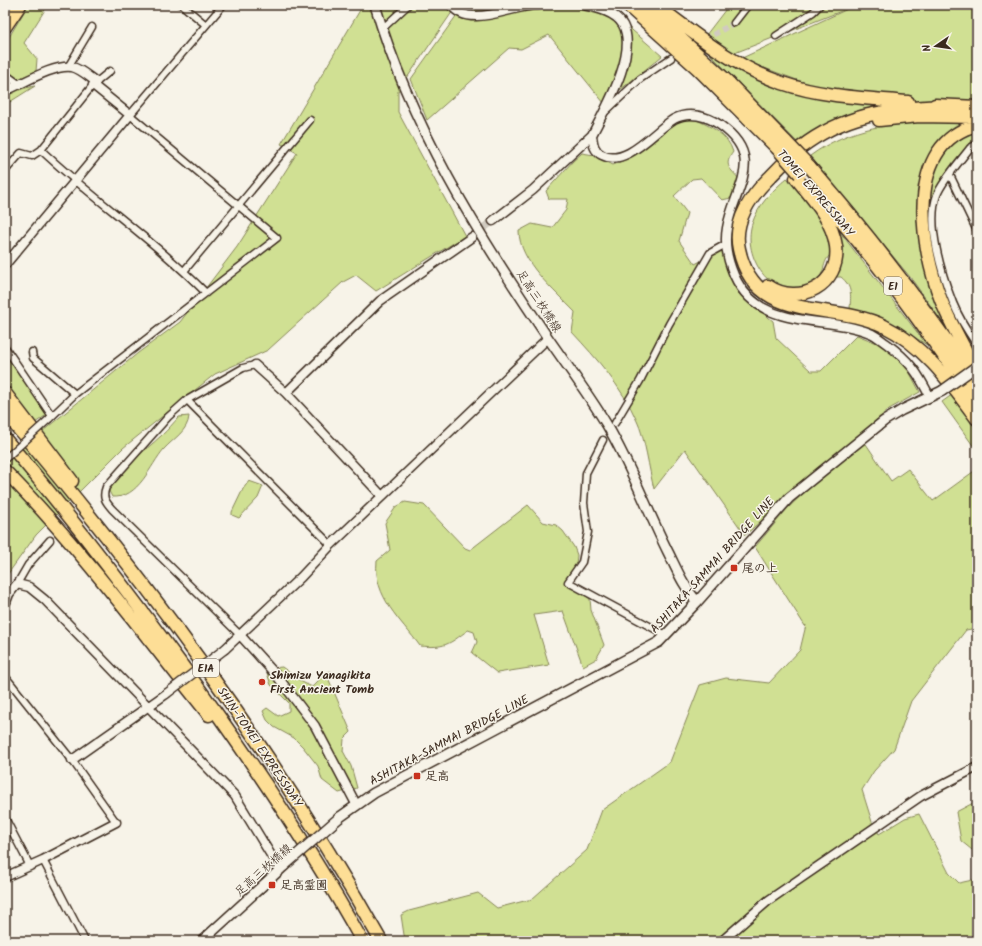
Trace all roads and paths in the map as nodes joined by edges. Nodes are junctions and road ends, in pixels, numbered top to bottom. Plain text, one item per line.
1 (20, 5) edge
2 (182, 5) edge
3 (223, 5) edge
4 (375, 5) edge
5 (408, 5) edge
6 (451, 5) edge
7 (538, 5) edge
8 (583, 5) edge
9 (627, 5) edge
10 (644, 5) edge
11 (656, 5) edge
12 (748, 5) edge
13 (820, 5) edge
14 (734, 23) tunnel mouth
15 (6, 25) edge
16 (206, 25) junction
17 (92, 26) dead end
18 (382, 29) junction
19 (776, 36) dead end
20 (671, 58) dead end
21 (68, 67) junction
22 (110, 71) dead end
23 (5, 74) edge
24 (20, 85) junction
25 (93, 85) junction
26 (5, 91) edge
27 (941, 106) junction
28 (977, 107) edge
29 (130, 115) junction
30 (602, 115) junction
31 (977, 116) edge
32 (310, 120) dead end
33 (977, 126) edge
34 (592, 135) junction
35 (977, 144) edge
36 (778, 148) junction
37 (41, 150) junction
38 (5, 171) edge
39 (801, 173) junction
40 (950, 175) junction
41 (75, 182) junction
42 (238, 206) junction
43 (493, 221) tunnel mouth
44 (977, 231) edge
45 (472, 237) tunnel mouth
46 (726, 244) junction
47 (5, 265) edge
48 (184, 271) junction
49 (206, 293) junction
50 (548, 338) junction
51 (977, 345) edge
52 (5, 346) edge
53 (32, 352) dead end
54 (255, 365) joint
55 (977, 366) edge
56 (977, 371) edge
57 (977, 384) edge
58 (5, 393) edge
59 (286, 393) junction
60 (75, 394) junction
61 (930, 397) junction
62 (188, 400) junction
63 (977, 405) edge
64 (5, 413) edge
65 (50, 418) junction
66 (977, 419) edge
67 (614, 423) dead end
68 (5, 439) edge
69 (603, 440) dead end
70 (5, 459) edge
71 (5, 471) edge
72 (382, 496) junction
73 (50, 540) dead end
74 (330, 545) junction
75 (17, 584) junction
76 (697, 602) junction
77 (5, 605) edge
78 (240, 635) junction
79 (666, 635) junction
80 (199, 658) junction
81 (5, 676) edge
82 (148, 708) junction
83 (72, 760) junction
84 (977, 767) edge
85 (356, 804) junction
86 (340, 816) joint
87 (5, 818) edge
88 (116, 822) joint
89 (43, 860) junction
90 (30, 866) junction
91 (319, 866) junction
92 (282, 868) junction
93 (5, 877) edge
94 (85, 941) edge
95 (202, 941) edge
96 (362, 941) edge
97 (381, 941) edge
98 (722, 941) edge

1 - 15 highway
2 - 16 street
3 - 16 street
4 - 18 main road, 足高三枚橋線
5 - 18 street
6 - 7 street
8 - 30 street
9 - 36 highway, TOMEI EXPRESSWAY / E1
10 - 36 highway, TOMEI EXPRESSWAY / E1
11 - 27 highway
12 - 14 street
13 - 19 street
16 - 29 street
17 - 21 street
18 - 50 main road, 足高三枚橋線
20 - 30 street
21 - 24 street
21 - 25 street
22 - 25 street
23 - 24 street
24 - 26 street
25 - 29 street
25 - 37 street
27 - 28 highway
27 - 66 highway
29 - 41 street
29 - 42 street
30 - 34 street
31 - 39 highway
32 - 42 street
33 - 56 highway
34 - 43 street
34 - 46 street
35 - 40 street
36 - 39 highway, TOMEI EXPRESSWAY / E1, bridge
37 - 38 street
37 - 41 street
39 - 57 highway, TOMEI EXPRESSWAY / E1
39 - 63 highway, TOMEI EXPRESSWAY / E1
40 - 44 street
40 - 51 street
41 - 47 street
41 - 48 street
42 - 48 street
42 - 49 street
45 - 59 street
46 - 61 street
46 - 67 street
48 - 49 street
49 - 60 street
50 - 72 street
50 - 76 main road, 足高三枚橋線
52 - 65 street
53 - 60 street
54 - 59 street
54 - 62 street
55 - 61 main road, ASHITAKA-SAMMAI BRIDGE LINE, bridge
58 - 80 highway
59 - 72 street
60 - 65 street
61 - 76 main road, ASHITAKA-SAMMAI BRIDGE LINE
62 - 74 street
62 - 78 street
64 - 80 highway, SHIN-TOMEI EXPRESSWAY / E1A
65 - 70 street, bridge
68 - 91 highway, SHIN-TOMEI EXPRESSWAY / E1A
69 - 79 street
71 - 91 highway
72 - 74 street
73 - 75 street
74 - 78 street
75 - 77 street
75 - 82 street
76 - 79 main road, ASHITAKA-SAMMAI BRIDGE LINE
78 - 82 street, bridge
78 - 85 street
79 - 85 main road, ASHITAKA-SAMMAI BRIDGE LINE
80 - 97 highway, SHIN-TOMEI EXPRESSWAY / E1A
81 - 83 street
82 - 83 street
82 - 92 street
83 - 88 street
84 - 98 street
85 - 86 main road, ASHITAKA-SAMMAI BRIDGE LINE
86 - 92 main road, 足高三枚橋線, bridge
87 - 90 street
88 - 89 street
89 - 90 street
89 - 94 street
90 - 93 street
91 - 96 highway, SHIN-TOMEI EXPRESSWAY / E1A
92 - 95 main road, 足高三枚橋線

